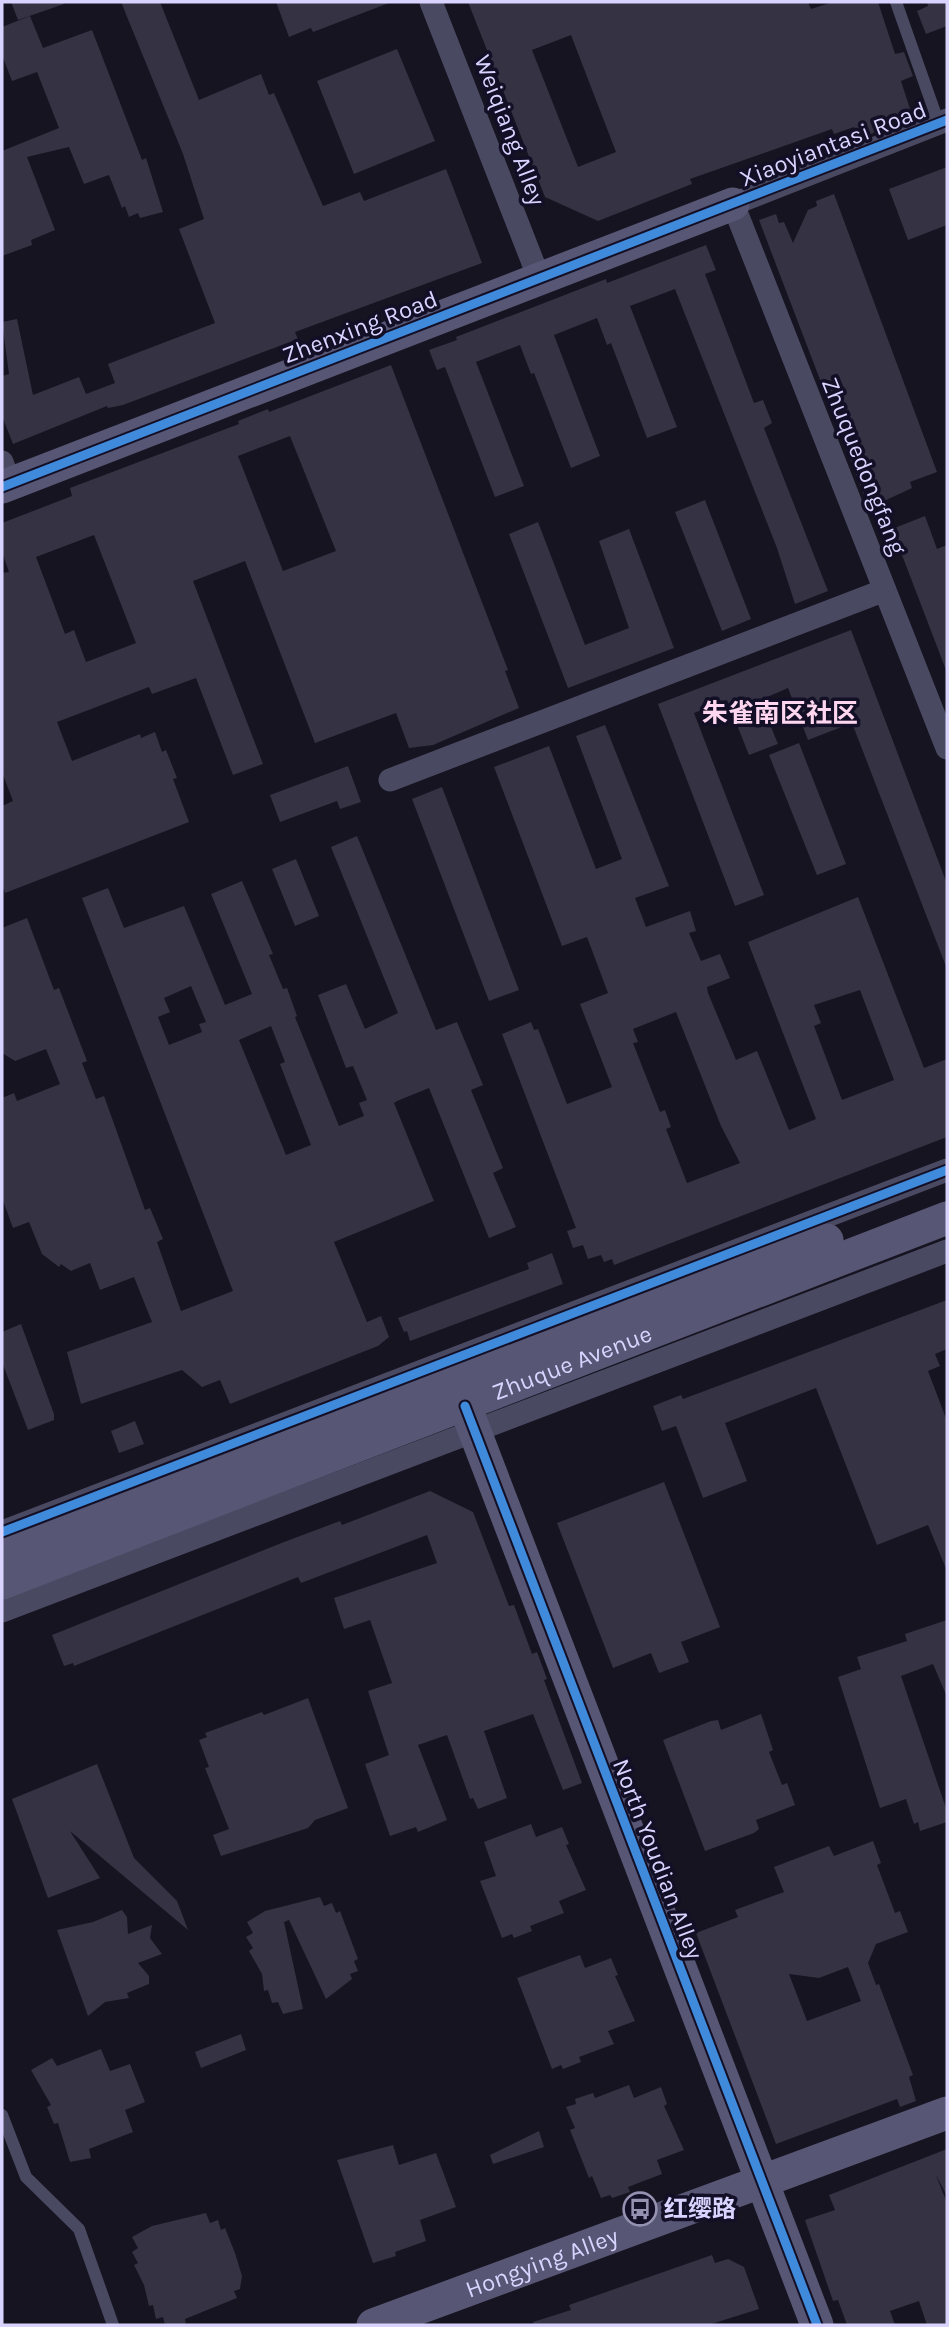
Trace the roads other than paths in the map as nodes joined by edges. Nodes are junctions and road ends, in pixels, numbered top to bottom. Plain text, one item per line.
1 (431, 2) edge
2 (896, 2) edge
3 (943, 122) edge
4 (733, 204) junction
5 (539, 278) junction
6 (4, 478) edge
7 (885, 590) junction
8 (947, 748) edge
9 (390, 780) dead end
10 (947, 1170) edge
11 (947, 1194) edge
12 (947, 1218) edge
13 (947, 1251) edge
14 (470, 1419) junction
15 (2, 1532) edge
16 (2, 1557) edge
17 (2, 1583) edge
18 (2, 1611) edge
19 (947, 2113) edge
20 (2, 2115) edge
21 (760, 2180) junction
22 (113, 2325) edge
23 (373, 2325) edge
24 (817, 2325) edge

1 - 5 street, Weiqiang Alley
2 - 3 lane
3 - 4 street, Xiaoyiantasi Road
4 - 5 street, Zhenxing Road
4 - 7 street, Zhuquedongfang
5 - 6 street, Zhenxing Road
7 - 8 street, Zhuquedongfang
7 - 9 street
10 - 15 street
11 - 16 street, Zhuque Avenue
12 - 14 street, Zhuque Avenue
13 - 14 street
14 - 17 street, Zhuque Avenue
14 - 18 street
14 - 21 street, North Youdian Alley
19 - 21 street, Hongying Alley
20 - 22 lane
21 - 23 street, Hongying Alley
21 - 24 street, North Youdian Alley

